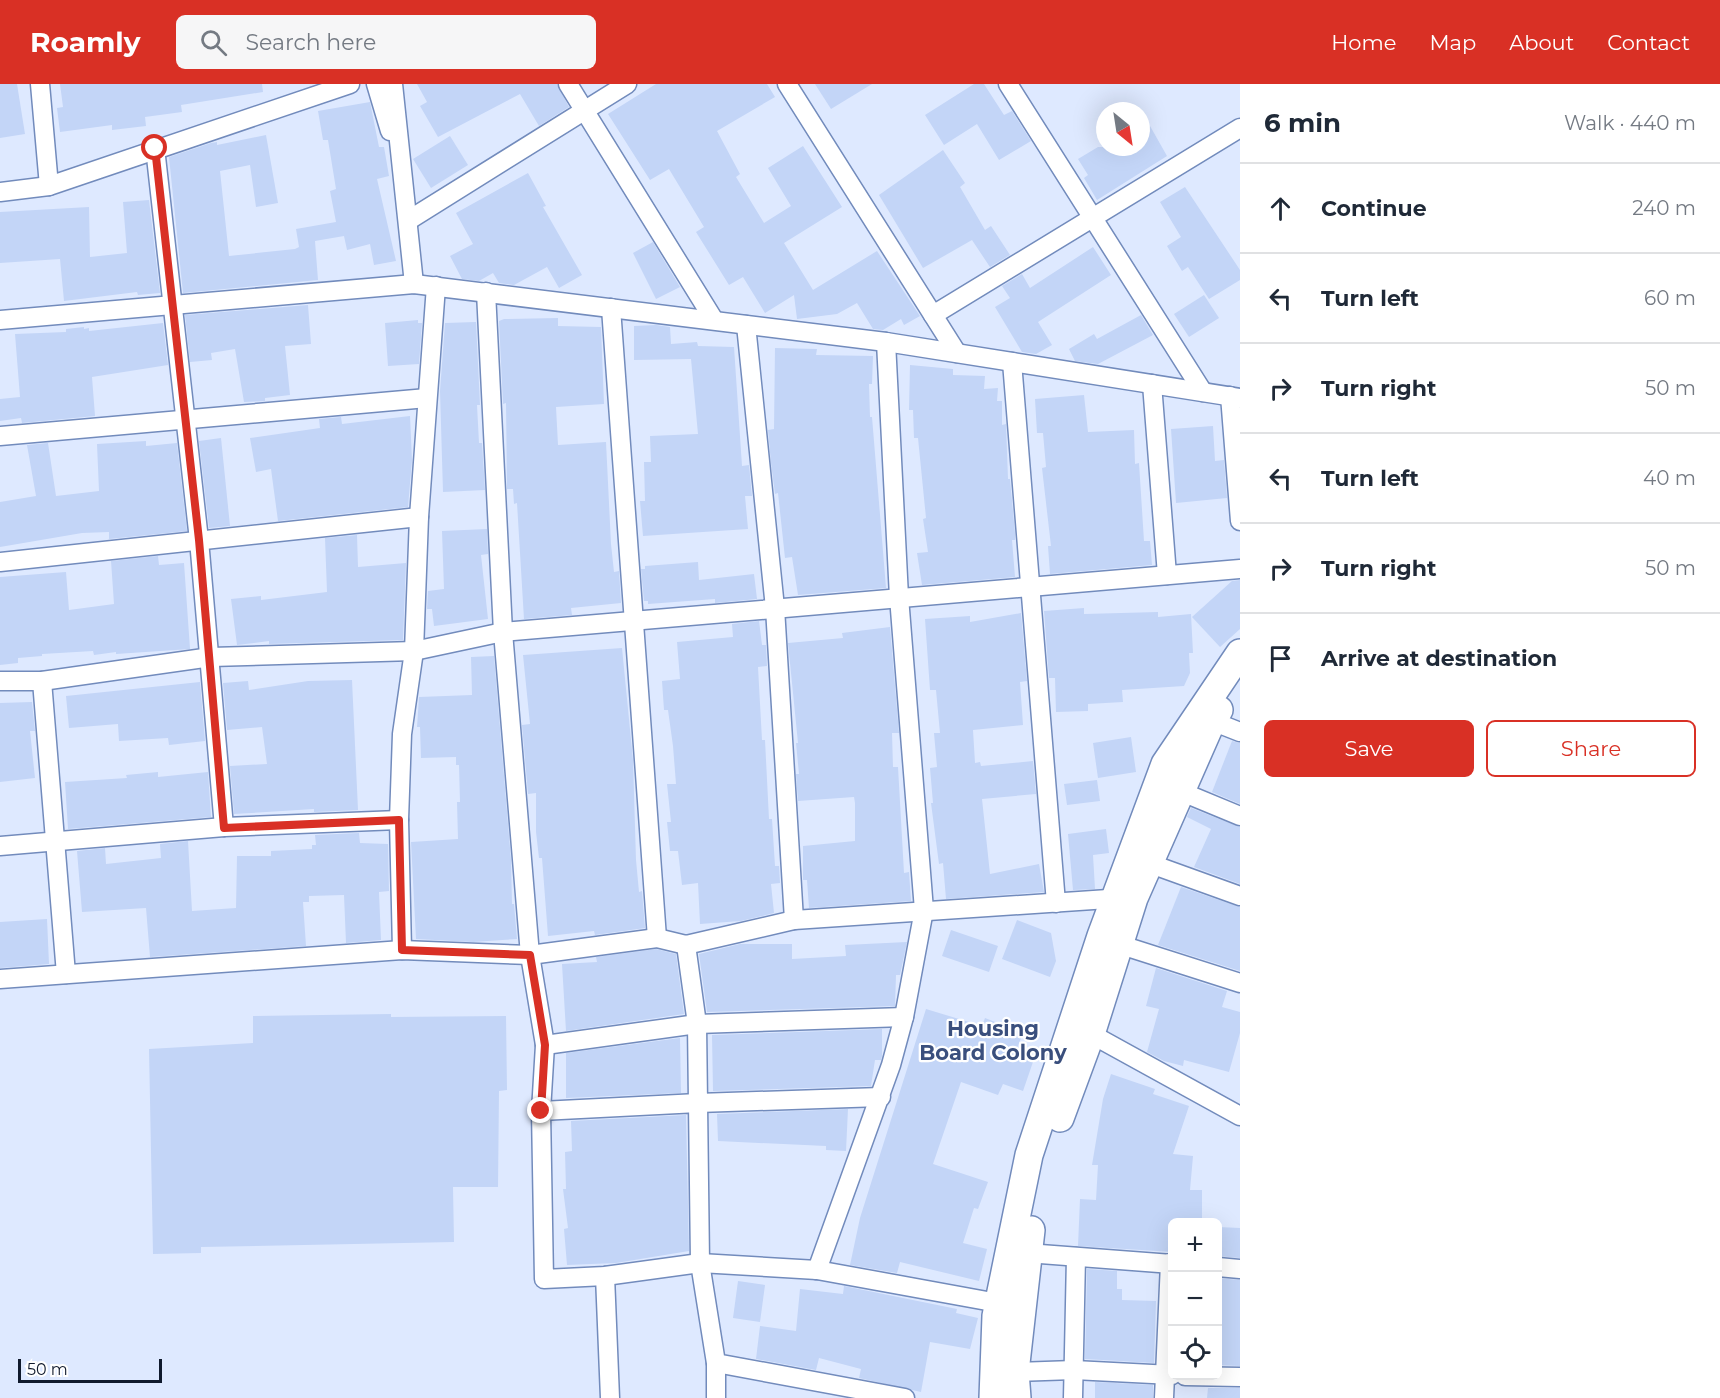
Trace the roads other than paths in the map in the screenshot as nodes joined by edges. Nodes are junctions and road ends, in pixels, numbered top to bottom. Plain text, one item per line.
1 (40, 84) edge
2 (350, 84) edge
3 (376, 84) edge
4 (393, 84) edge
5 (568, 84) edge
6 (627, 84) edge
7 (787, 84) edge
8 (1008, 84) edge
9 (585, 110) junction
10 (1240, 128) edge
11 (155, 148) junction
12 (404, 182) junction
13 (49, 186) junction
14 (0, 192) edge
15 (1093, 218) junction
16 (409, 220) junction
17 (414, 284) junction
18 (436, 286) junction
19 (486, 292) junction
20 (174, 305) junction
21 (611, 308) junction
22 (933, 315) junction
23 (0, 320) edge
24 (714, 320) junction
25 (746, 325) junction
26 (886, 342) junction
27 (957, 353) junction
28 (1012, 362) junction
29 (1152, 384) junction
30 (1203, 392) junction
31 (1235, 397) edge
32 (427, 398) junction
33 (186, 419) junction
34 (0, 436) edge
35 (419, 517) junction
36 (1240, 521) edge
37 (199, 540) junction
38 (0, 561) edge
39 (1240, 568) edge
40 (1167, 575) junction
41 (1032, 586) junction
42 (899, 597) junction
43 (775, 608) junction
44 (635, 621) junction
45 (503, 632) junction
46 (414, 651) junction
47 (1240, 653) edge
48 (211, 657) junction
49 (1240, 679) edge
50 (0, 681) edge
51 (42, 681) junction
52 (1212, 721) junction
53 (1240, 732) edge
54 (1182, 792) junction
55 (1240, 816) edge
56 (399, 820) junction
57 (224, 828) junction
58 (55, 842) junction
59 (0, 846) edge
60 (1151, 864) junction
61 (1240, 896) edge
62 (1124, 898) junction
63 (1056, 903) junction
64 (924, 910) junction
65 (794, 920) junction
66 (657, 938) junction
67 (1118, 944) junction
68 (686, 945) junction
69 (402, 950) junction
70 (530, 955) junction
71 (66, 974) junction
72 (0, 979) edge
73 (1240, 983) edge
74 (904, 1017) junction
75 (697, 1024) junction
76 (1090, 1034) junction
77 (545, 1045) junction
78 (881, 1097) junction
79 (698, 1103) junction
80 (541, 1111) junction
81 (1240, 1116) edge
82 (1027, 1253) junction
83 (1076, 1257) junction
84 (700, 1263) junction
85 (1168, 1263) edge
86 (1222, 1267) edge
87 (1240, 1269) edge
88 (817, 1270) junction
89 (1171, 1272) edge
90 (605, 1276) junction
91 (1010, 1305) junction
92 (1169, 1326) edge
93 (716, 1363) junction
94 (1074, 1370) junction
95 (1015, 1371) junction
96 (1168, 1375) edge
97 (1222, 1377) edge
98 (1240, 1377) edge
99 (610, 1398) edge
100 (716, 1398) edge
101 (905, 1398) edge
102 (993, 1398) edge
103 (1017, 1398) edge
104 (1073, 1398) edge
105 (1164, 1398) edge

1 - 13 street
2 - 11 street
3 - 12 street
4 - 12 street
5 - 9 street
6 - 9 street
7 - 22 street
8 - 15 street
9 - 16 street
9 - 24 street
10 - 15 street
11 - 13 street
11 - 20 street
12 - 16 street
13 - 14 street
15 - 22 street
15 - 30 street
16 - 17 street
17 - 18 street
17 - 20 street
18 - 19 street
18 - 32 street
19 - 21 street
19 - 45 street
20 - 23 street
20 - 33 street
21 - 24 street
21 - 44 street
22 - 27 street
24 - 25 street
25 - 26 street
25 - 43 street
26 - 27 street
26 - 42 street
27 - 28 street
28 - 29 street
28 - 41 street
29 - 30 street
29 - 40 street
30 - 31 street
31 - 36 street
32 - 33 street
32 - 35 street
33 - 34 street
33 - 37 street
35 - 37 street
35 - 46 street
37 - 38 street
37 - 48 street
39 - 40 street
40 - 41 street
41 - 42 street
41 - 63 street
42 - 43 street
42 - 64 street
43 - 44 street
43 - 65 street
44 - 45 street
44 - 66 street
45 - 46 street
45 - 70 street
46 - 48 street
46 - 56 street
47 - 62 main road
48 - 51 street
48 - 57 street
49 - 52 main road
50 - 51 street
51 - 58 street
52 - 53 street
52 - 54 main road
54 - 55 street
54 - 60 main road
56 - 57 street
56 - 69 street
57 - 58 street
58 - 59 street
58 - 71 street
60 - 61 street
60 - 62 main road
62 - 63 street
62 - 67 main road
62 - 91 main road
63 - 64 street
64 - 65 street
64 - 74 street
65 - 68 street
66 - 68 street
66 - 70 street
67 - 73 street
67 - 76 main road
68 - 75 street
69 - 70 street
69 - 71 street
70 - 77 street
71 - 72 street
74 - 75 street
74 - 78 street
75 - 77 street
75 - 79 street
76 - 81 street
76 - 82 main road
77 - 80 street
78 - 79 street
78 - 88 street
79 - 80 street
79 - 84 street
80 - 90 street
82 - 83 street
82 - 91 main road
83 - 85 street
83 - 94 street
84 - 88 street
84 - 90 street
84 - 93 street
86 - 87 street
88 - 91 street
89 - 92 street
90 - 99 street
91 - 95 main road
91 - 102 main road
93 - 100 street
93 - 101 street
94 - 95 street
94 - 96 street
94 - 104 street
95 - 103 main road
96 - 105 street
97 - 98 street

